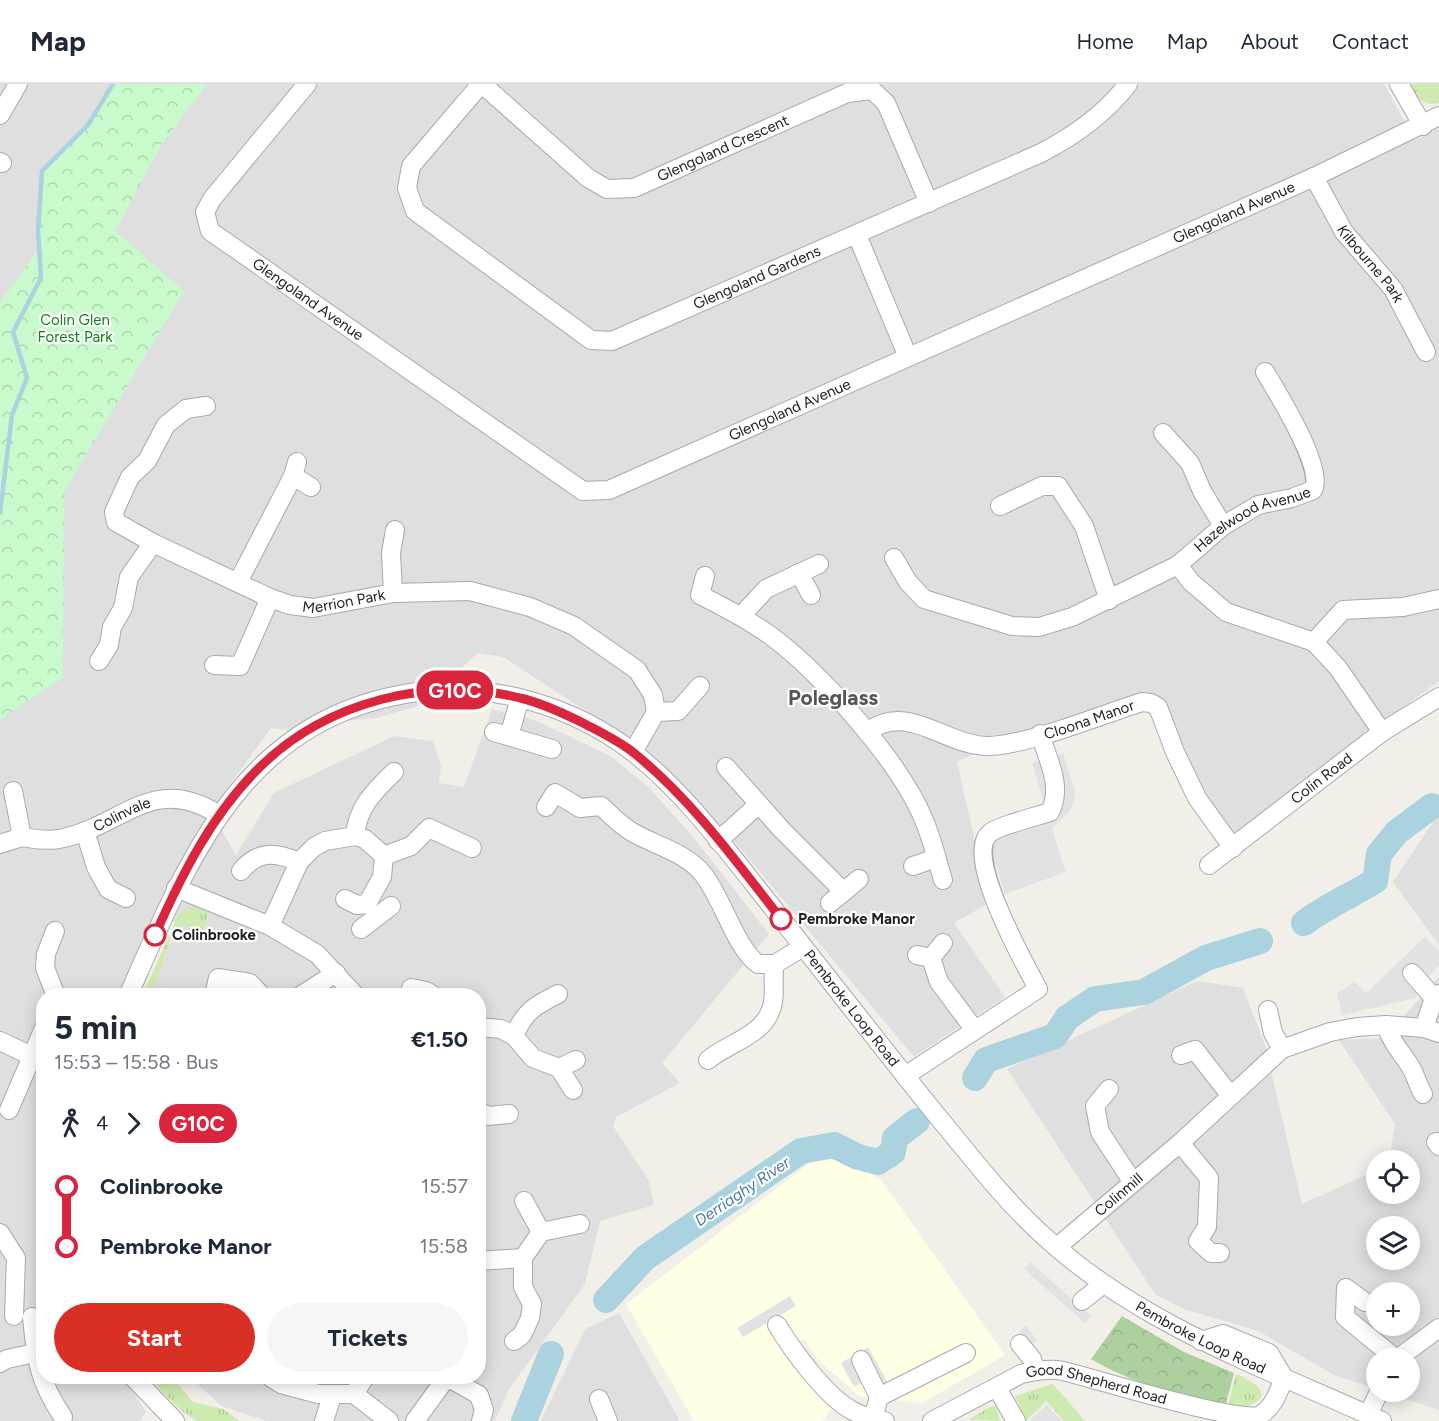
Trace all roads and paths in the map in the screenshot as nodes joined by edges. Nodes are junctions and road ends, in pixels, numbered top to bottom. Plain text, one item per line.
1 (18, 84) edge
2 (307, 84) edge
3 (482, 84) edge
4 (1128, 84) edge
5 (1399, 84) edge
6 (0, 115) edge
7 (1439, 116) edge
8 (1422, 126) junction
9 (1314, 177) junction
10 (929, 203) junction
11 (857, 235) junction
12 (1426, 352) dead end
13 (908, 357) junction
14 (1265, 372) dead end
15 (206, 406) dead end
16 (1163, 433) dead end
17 (311, 487) dead end
18 (1000, 506) dead end
19 (1223, 526) junction
20 (395, 530) dead end
21 (153, 543) junction
22 (894, 558) dead end
23 (819, 564) dead end
24 (1178, 565) junction
25 (799, 573) junction
26 (705, 576) dead end
27 (238, 582) junction
28 (393, 593) junction
29 (811, 595) dead end
30 (270, 598) junction
31 (1439, 599) edge
32 (1108, 600) junction
33 (741, 616) junction
34 (1314, 642) junction
35 (99, 662) dead end
36 (214, 665) dead end
37 (700, 686) dead end
38 (1439, 697) edge
39 (520, 698) junction
40 (656, 712) junction
41 (867, 732) junction
42 (1382, 732) junction
43 (1040, 734) junction
44 (552, 749) dead end
45 (633, 752) junction
46 (726, 767) dead end
47 (394, 772) dead end
48 (13, 791) dead end
49 (759, 804) junction
50 (546, 807) dead end
51 (219, 815) junction
52 (85, 831) junction
53 (22, 837) junction
54 (355, 837) junction
55 (718, 841) junction
56 (0, 844) edge
57 (472, 848) dead end
58 (1233, 848) junction
59 (384, 856) junction
60 (936, 858) junction
61 (299, 862) junction
62 (1209, 865) dead end
63 (913, 866) dead end
64 (241, 872) dead end
65 (859, 879) dead end
66 (943, 880) dead end
67 (176, 888) junction
68 (126, 898) dead end
69 (345, 899) dead end
70 (391, 906) dead end
71 (368, 917) junction
72 (270, 926) junction
73 (56, 931) dead end
74 (943, 943) dead end
75 (803, 947) junction
76 (775, 964) junction
77 (336, 973) junction
78 (1412, 973) dead end
79 (53, 988) edge
80 (132, 988) edge
81 (216, 988) edge
82 (255, 988) edge
83 (313, 988) edge
84 (349, 988) edge
85 (558, 994) dead end
86 (1436, 996) edge
87 (1268, 1010) dead end
88 (1386, 1025) junction
89 (486, 1028) edge
90 (974, 1029) junction
91 (1432, 1031) edge
92 (514, 1036) junction
93 (0, 1041) edge
94 (1282, 1049) junction
95 (1181, 1055) dead end
96 (36, 1058) edge
97 (576, 1060) dead end
98 (708, 1060) dead end
99 (36, 1063) edge
100 (559, 1068) junction
101 (905, 1076) junction
102 (1108, 1089) dead end
103 (573, 1090) dead end
104 (1424, 1094) dead end
105 (1230, 1095) junction
106 (9, 1110) dead end
107 (509, 1114) dead end
108 (486, 1115) edge
109 (1180, 1143) junction
110 (1132, 1181) junction
111 (524, 1201) dead end
112 (580, 1224) dead end
113 (541, 1232) junction
114 (0, 1233) edge
115 (1057, 1247) junction
116 (1220, 1253) dead end
117 (523, 1257) junction
118 (486, 1261) edge
119 (1102, 1285) junction
120 (1082, 1301) dead end
121 (1365, 1302) dead end
122 (22, 1315) edge
123 (777, 1325) dead end
124 (1439, 1328) edge
125 (514, 1341) dead end
126 (1020, 1344) dead end
127 (1383, 1348) edge
128 (1411, 1348) edge
129 (35, 1353) junction
130 (966, 1353) dead end
131 (36, 1357) edge
132 (861, 1360) dead end
133 (0, 1363) edge
134 (1036, 1371) junction
135 (1284, 1378) junction
136 (44, 1384) edge
137 (140, 1384) edge
138 (285, 1384) edge
139 (360, 1384) edge
140 (442, 1384) edge
141 (459, 1384) edge
142 (997, 1388) junction
143 (354, 1394) junction
144 (332, 1396) junction
145 (879, 1397) junction
146 (600, 1399) dead end
147 (1377, 1402) edge
148 (63, 1417) dead end
149 (1203, 1418) edge
150 (1375, 1418) edge
151 (1259, 1419) edge
152 (879, 1420) edge
153 (176, 1421) edge
154 (324, 1421) edge
155 (389, 1421) edge
156 (415, 1421) edge
157 (481, 1421) edge
158 (608, 1421) edge
159 (932, 1421) edge
160 (1016, 1421) edge

1 - 6 street
2 - 13 street, Glengoland Avenue
3 - 10 street, Glengoland Crescent
3 - 11 street, Glengoland Gardens
4 - 10 street, Glengoland Gardens
5 - 8 street
7 - 8 street, Glengoland Avenue
8 - 9 street, Glengoland Avenue
9 - 12 street, Kilbourne Park
9 - 13 street, Glengoland Avenue
10 - 11 street, Glengoland Gardens
11 - 13 street
14 - 19 street, Hazelwood Avenue
15 - 21 street, Merrion Park
16 - 19 street
17 - 27 street
18 - 32 street
19 - 24 street, Hazelwood Avenue
20 - 28 street
21 - 27 street, Merrion Park
21 - 35 street
22 - 32 street, Hazelwood Avenue
23 - 25 street
24 - 32 street, Hazelwood Avenue
24 - 34 street, Hazelwood Avenue
25 - 29 street
25 - 33 street
26 - 33 street
27 - 30 street, Merrion Park
28 - 30 street, Merrion Park
28 - 40 street, Merrion Park
30 - 36 street
31 - 34 street
33 - 41 street
34 - 42 street, Hazelwood Avenue
37 - 40 street
38 - 42 street, Colin Road
39 - 44 street
39 - 45 street, Pembroke Loop Road
39 - 51 street, Pembroke Loop Road
40 - 45 street
41 - 43 street, Cloona Manor
41 - 60 street
42 - 58 street, Colin Road
43 - 58 street, Cloona Manor
43 - 90 street
45 - 55 street, Pembroke Loop Road
46 - 49 street
47 - 54 street
48 - 53 street
49 - 55 street
49 - 65 street
50 - 76 street
51 - 52 street, Colinvale
51 - 67 street, Pembroke Loop Road
52 - 53 street, Colinvale
52 - 68 street
53 - 56 street
54 - 59 street
54 - 61 street
55 - 75 street, Pembroke Loop Road
57 - 59 street
58 - 62 street, Colin Road
59 - 71 street
60 - 63 street
60 - 66 street
61 - 64 street
61 - 72 street
67 - 72 street
67 - 80 street, Pembroke Loop Road
69 - 71 street
70 - 71 street
72 - 77 street
73 - 79 street
74 - 90 street
75 - 76 street
75 - 101 street, Pembroke Loop Road
76 - 98 street
77 - 83 street
77 - 84 street
78 - 86 street
81 - 82 street
85 - 92 street
86 - 91 street, Colinmill
87 - 94 street
88 - 91 street, Colinmill
88 - 94 street, Colinmill
88 - 104 street
89 - 92 street
90 - 101 street
92 - 100 street
93 - 96 street
94 - 105 street, Colinmill
95 - 105 street
97 - 100 street
99 - 106 street
100 - 103 street
101 - 115 street, Pembroke Loop Road
102 - 110 street
105 - 109 street, Colinmill
107 - 108 street
109 - 110 street, Colinmill
109 - 116 street
110 - 115 street, Colinmill
111 - 113 street
112 - 113 street
113 - 117 street
114 - 122 street
115 - 119 street, Pembroke Loop Road
117 - 118 street
117 - 125 street
119 - 120 street
119 - 135 street, Pembroke Loop Road
121 - 127 street
122 - 129 street
123 - 152 street
124 - 128 street
126 - 134 street
129 - 131 street
129 - 133 street
130 - 145 street
132 - 145 street
134 - 142 street, Good Shepherd Road
134 - 149 street, Good Shepherd Road
135 - 150 street, Pembroke Loop Road
135 - 151 street, Good Shepherd Road
136 - 148 street
137 - 153 street
138 - 144 street
139 - 143 street
140 - 156 street
141 - 157 street
142 - 159 street, Good Shepherd Road
142 - 160 street
143 - 144 street
143 - 155 street
144 - 154 street
145 - 152 street
146 - 158 street
147 - 150 street
149 - 151 street, Good Shepherd Road

